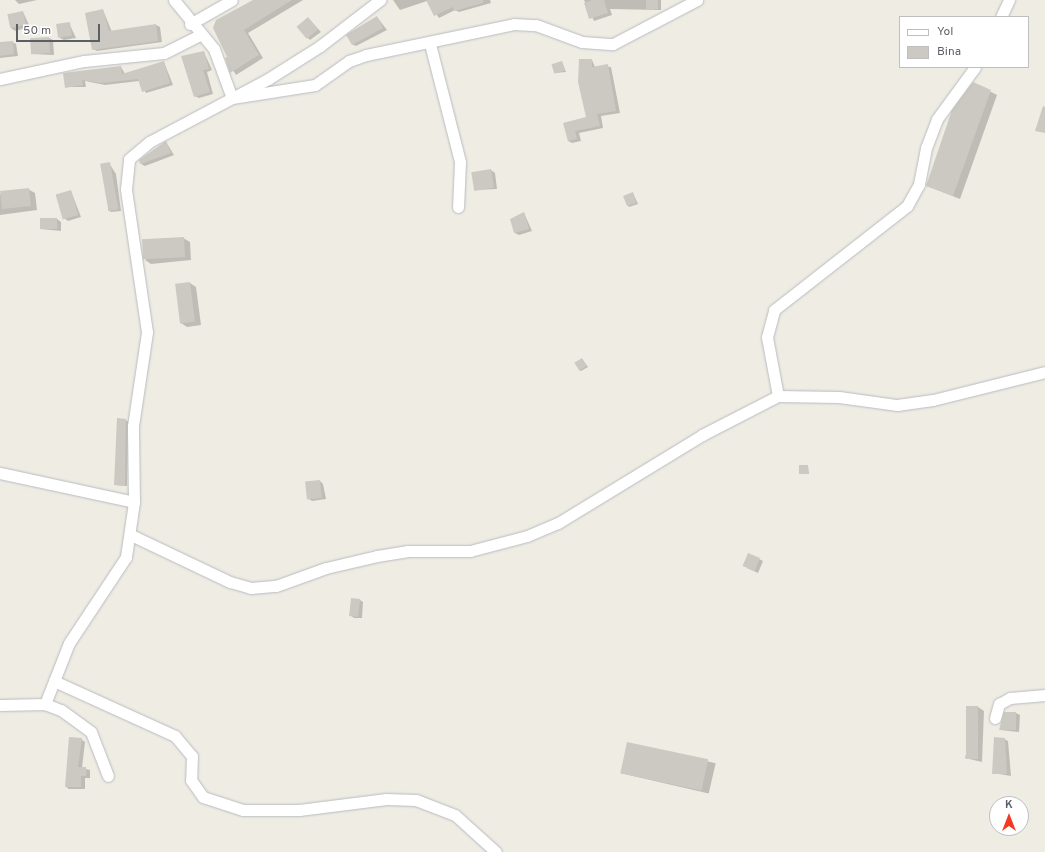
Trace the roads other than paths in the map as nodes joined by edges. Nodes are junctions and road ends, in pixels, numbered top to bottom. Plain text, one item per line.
1 (174, 0) edge
2 (232, 0) edge
3 (380, 0) edge
4 (697, 0) edge
5 (1009, 0) edge
6 (1002, 16) edge
7 (190, 24) junction
8 (202, 34) junction
9 (430, 44) junction
10 (974, 68) edge
11 (0, 79) edge
12 (232, 98) junction
13 (458, 207) dead end
14 (1045, 372) edge
15 (778, 396) junction
16 (0, 472) edge
17 (134, 502) junction
18 (131, 535) junction
19 (54, 681) junction
20 (1045, 695) edge
21 (45, 704) junction
22 (0, 705) edge
23 (995, 718) dead end
24 (108, 776) dead end
25 (496, 852) edge

1 - 7 street
2 - 7 street
3 - 12 street
4 - 9 street
5 - 6 street
7 - 8 street
8 - 11 street
8 - 12 street
9 - 12 street
9 - 13 street
10 - 15 street
12 - 17 street
14 - 15 street
15 - 18 street
16 - 17 street
17 - 18 street
18 - 19 street
19 - 21 street
19 - 25 street
20 - 23 street
21 - 22 street
21 - 24 street

